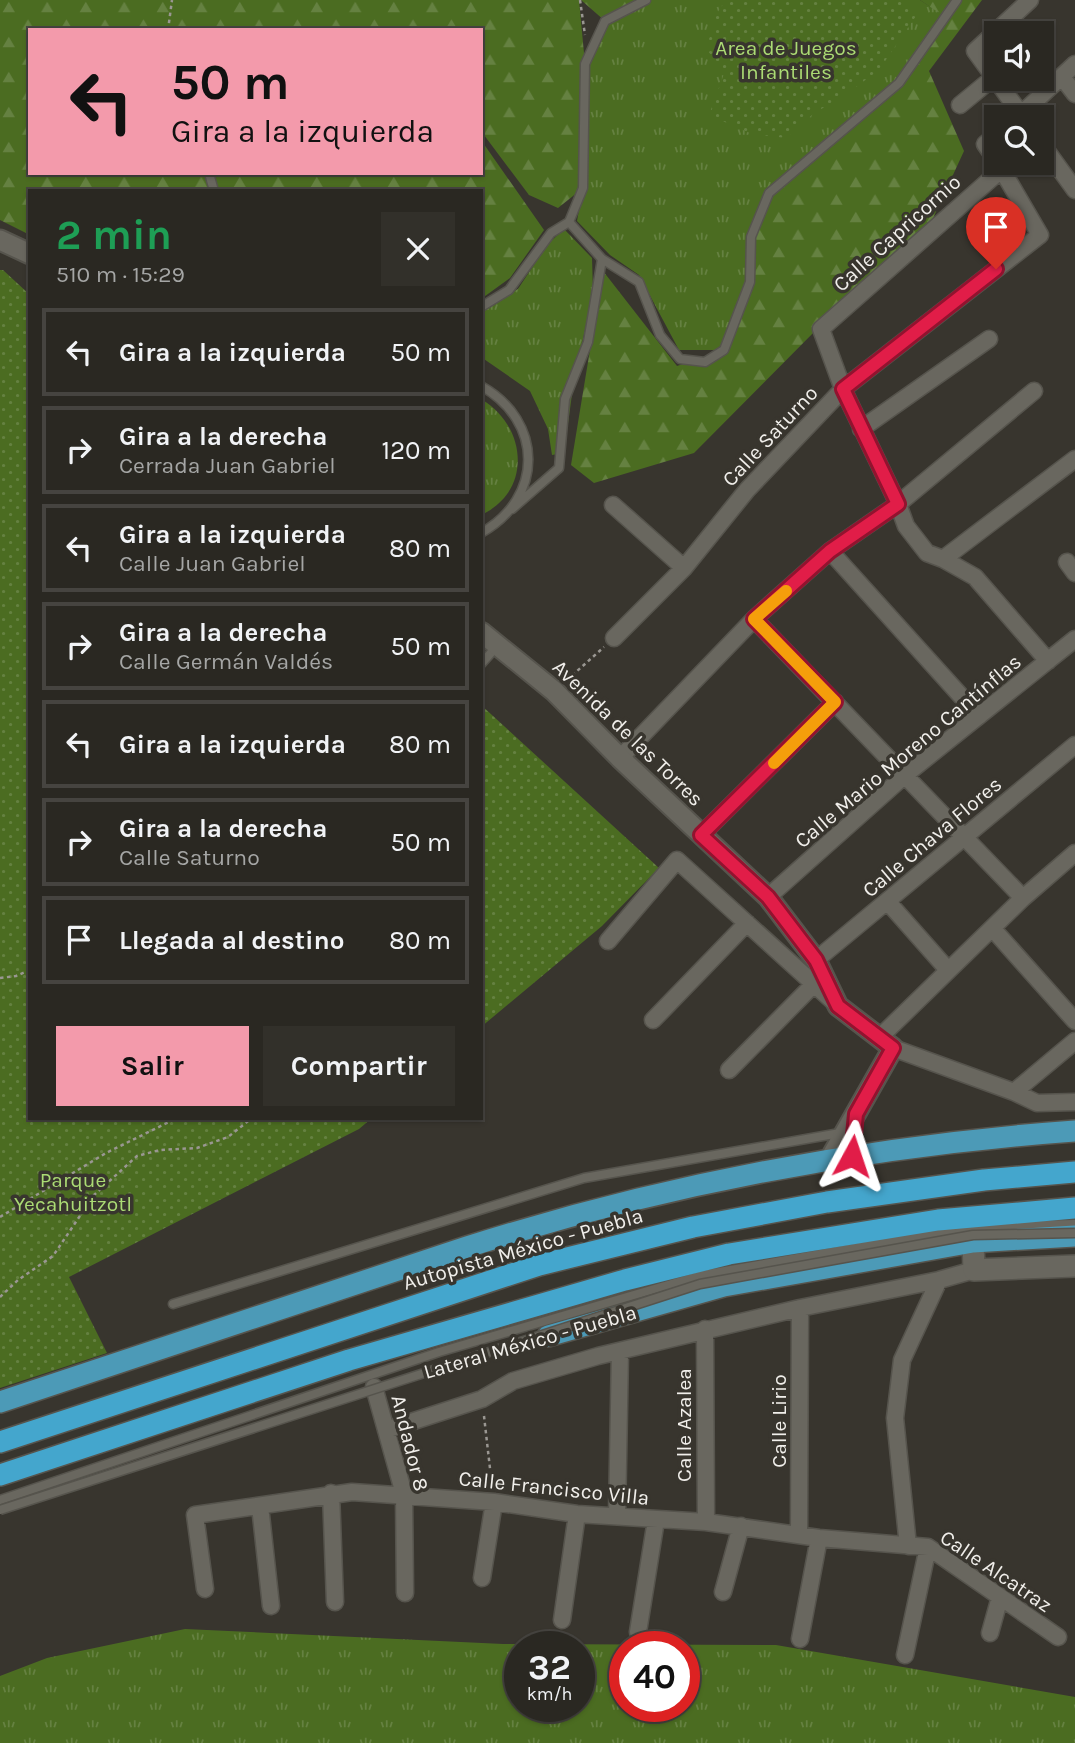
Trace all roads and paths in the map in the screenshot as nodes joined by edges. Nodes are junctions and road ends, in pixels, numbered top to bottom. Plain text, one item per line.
1 (172, 0) edge
2 (580, 0) edge
3 (646, 0) edge
4 (957, 0) edge
5 (1030, 0) edge
6 (1007, 21) edge
7 (168, 28) edge
8 (984, 43) edge
9 (984, 63) edge
10 (585, 64) junction
11 (1075, 64) edge
12 (1062, 77) junction
13 (984, 86) edge
14 (1075, 94) edge
15 (1033, 105) edge
16 (960, 106) dead end
17 (1054, 161) edge
18 (986, 175) edge
19 (1005, 175) edge
20 (1075, 190) edge
21 (569, 222) junction
22 (0, 240) edge
23 (28, 253) edge
24 (602, 260) junction
25 (483, 306) edge
26 (989, 339) dead end
27 (483, 387) edge
28 (843, 389) junction
29 (1034, 391) dead end
30 (861, 429) junction
31 (1075, 459) edge
32 (898, 504) junction
33 (613, 505) dead end
34 (512, 509) junction
35 (483, 532) edge
36 (830, 551) junction
37 (943, 559) junction
38 (684, 568) junction
39 (754, 619) junction
40 (483, 634) edge
41 (614, 638) joint
42 (1075, 639) edge
43 (498, 645) junction
44 (1048, 661) junction
45 (483, 662) edge
46 (554, 691) junction
47 (835, 702) junction
48 (979, 716) junction
49 (1075, 745) edge
50 (620, 758) junction
51 (905, 775) junction
52 (701, 835) junction
53 (965, 837) junction
54 (1073, 858) edge
55 (768, 897) junction
56 (1023, 898) junction
57 (887, 901) junction
58 (747, 923) junction
59 (992, 928) junction
60 (608, 941) dead end
61 (816, 960) junction
62 (948, 970) junction
63 (28, 971) edge
64 (0, 978) edge
65 (814, 984) junction
66 (838, 1006) junction
67 (653, 1020) dead end
68 (1075, 1021) edge
69 (1075, 1041) edge
70 (886, 1043) junction
71 (729, 1070) dead end
72 (1014, 1092) junction
73 (1075, 1102) edge
74 (173, 1120) edge
75 (249, 1120) edge
76 (852, 1126) junction
77 (1075, 1131) edge
78 (852, 1156) junction
79 (830, 1159) junction
80 (1075, 1172) edge
81 (1075, 1208) edge
82 (1, 1216) edge
83 (1075, 1224) edge
84 (1075, 1234) edge
85 (973, 1242) junction
86 (1075, 1266) edge
87 (974, 1270) junction
88 (939, 1280) junction
89 (0, 1297) edge
90 (173, 1304) dead end
91 (800, 1308) junction
92 (705, 1329) junction
93 (620, 1351) junction
94 (374, 1387) junction
95 (482, 1399) junction
96 (0, 1402) edge
97 (386, 1430) junction
98 (0, 1442) edge
99 (0, 1475) edge
100 (331, 1493) junction
101 (404, 1494) junction
102 (0, 1500) edge
103 (494, 1502) junction
104 (260, 1506) junction
105 (0, 1511) edge
106 (577, 1514) junction
107 (617, 1516) junction
108 (656, 1520) junction
109 (706, 1522) junction
110 (741, 1526) junction
111 (799, 1535) junction
112 (819, 1538) junction
113 (908, 1546) junction
114 (928, 1547) junction
115 (482, 1578) dead end
116 (205, 1589) dead end
117 (723, 1592) dead end
118 (405, 1593) dead end
119 (1000, 1597) junction
120 (335, 1602) dead end
121 (271, 1606) dead end
122 (562, 1620) dead end
123 (638, 1631) edge
124 (990, 1633) dead end
125 (1058, 1637) dead end
126 (800, 1639) dead end
127 (905, 1655) dead end

1 - 7 path
2 - 10 path
3 - 10 lane
4 - 24 lane
5 - 6 street
8 - 9 street
10 - 21 lane
11 - 12 street
12 - 14 street
12 - 15 street
13 - 16 street
17 - 20 street
18 - 28 street, Calle Capricornio
19 - 28 street, Calle Saturno
21 - 24 lane
21 - 25 lane
22 - 23 street
24 - 34 lane
26 - 30 street
27 - 34 lane
28 - 30 street
28 - 38 street, Calle Saturno
29 - 32 street
30 - 32 street
31 - 37 street
32 - 36 street
32 - 37 street
33 - 38 street
34 - 35 lane
36 - 39 street
36 - 48 street
37 - 44 street
38 - 41 street, Calle Saturno
39 - 47 street
39 - 50 street
40 - 43 street, Avenida de las Torres
41 - 46 path
42 - 44 street, Calle Mario Moreno Cantínflas
43 - 45 lane
43 - 46 street, Avenida de las Torres
44 - 48 street, Calle Mario Moreno Cantínflas
46 - 50 street, Avenida de las Torres
47 - 51 street
47 - 52 street
48 - 51 street, Calle Mario Moreno Cantínflas
49 - 53 street, Calle Chava Flores
50 - 52 street, Avenida de las Torres
51 - 53 street
51 - 55 street, Calle Mario Moreno Cantínflas
52 - 55 street, Avenida de las Torres
53 - 56 street
53 - 57 street, Calle Chava Flores
54 - 56 street
55 - 61 street, Avenida de las Torres
56 - 59 street
57 - 61 street, Calle Chava Flores
57 - 62 street
58 - 60 street, Avenida de las Torres
58 - 65 street, Avenida de las Torres
58 - 67 street
59 - 62 street
59 - 68 street
61 - 66 street, Avenida de las Torres
62 - 70 street
63 - 64 path
65 - 66 street, Avenida de las Torres
65 - 71 street
66 - 70 street, Avenida de las Torres
69 - 72 street
70 - 72 street
70 - 76 street
72 - 73 street
74 - 82 path
75 - 89 path
76 - 78 street
76 - 79 street
76 - 90 lane
77 - 78 highway
78 - 79 highway
79 - 96 highway
80 - 98 highway, Autopista México - Puebla
81 - 99 highway
83 - 102 lane
84 - 85 highway, Lateral México - Puebla
84 - 105 lane, bridge
85 - 87 main road
85 - 94 highway, Lateral México - Puebla
86 - 87 main road
87 - 88 street
88 - 91 street
88 - 113 street
91 - 92 street
91 - 111 street, Calle Lirio
92 - 93 street
92 - 109 street, Calle Azalea
93 - 95 street
93 - 107 street
94 - 97 street, Andador 8
94 - 105 highway, Lateral México - Puebla
95 - 97 street
95 - 103 path
97 - 101 street, Andador 8
100 - 101 street, Calle Francisco Villa
100 - 104 street, Calle Francisco Villa
100 - 120 street
101 - 103 street, Calle Francisco Villa
101 - 118 street, Andador 8
103 - 106 street, Calle Francisco Villa
103 - 115 street
104 - 116 street, Calle Francisco Villa
104 - 121 street
106 - 107 street, Calle Francisco Villa
106 - 122 street
107 - 108 street, Calle Francisco Villa
108 - 109 street, Calle Francisco Villa
108 - 123 street
109 - 110 street, Calle Francisco Villa
110 - 111 street, Calle Francisco Villa
110 - 117 street
111 - 112 street, Calle Francisco Villa
112 - 113 street, Calle Francisco Villa
112 - 126 street
113 - 114 street, Calle Alcatraz
114 - 119 street, Calle Alcatraz
114 - 127 street
119 - 124 street
119 - 125 street, Calle Alcatraz

